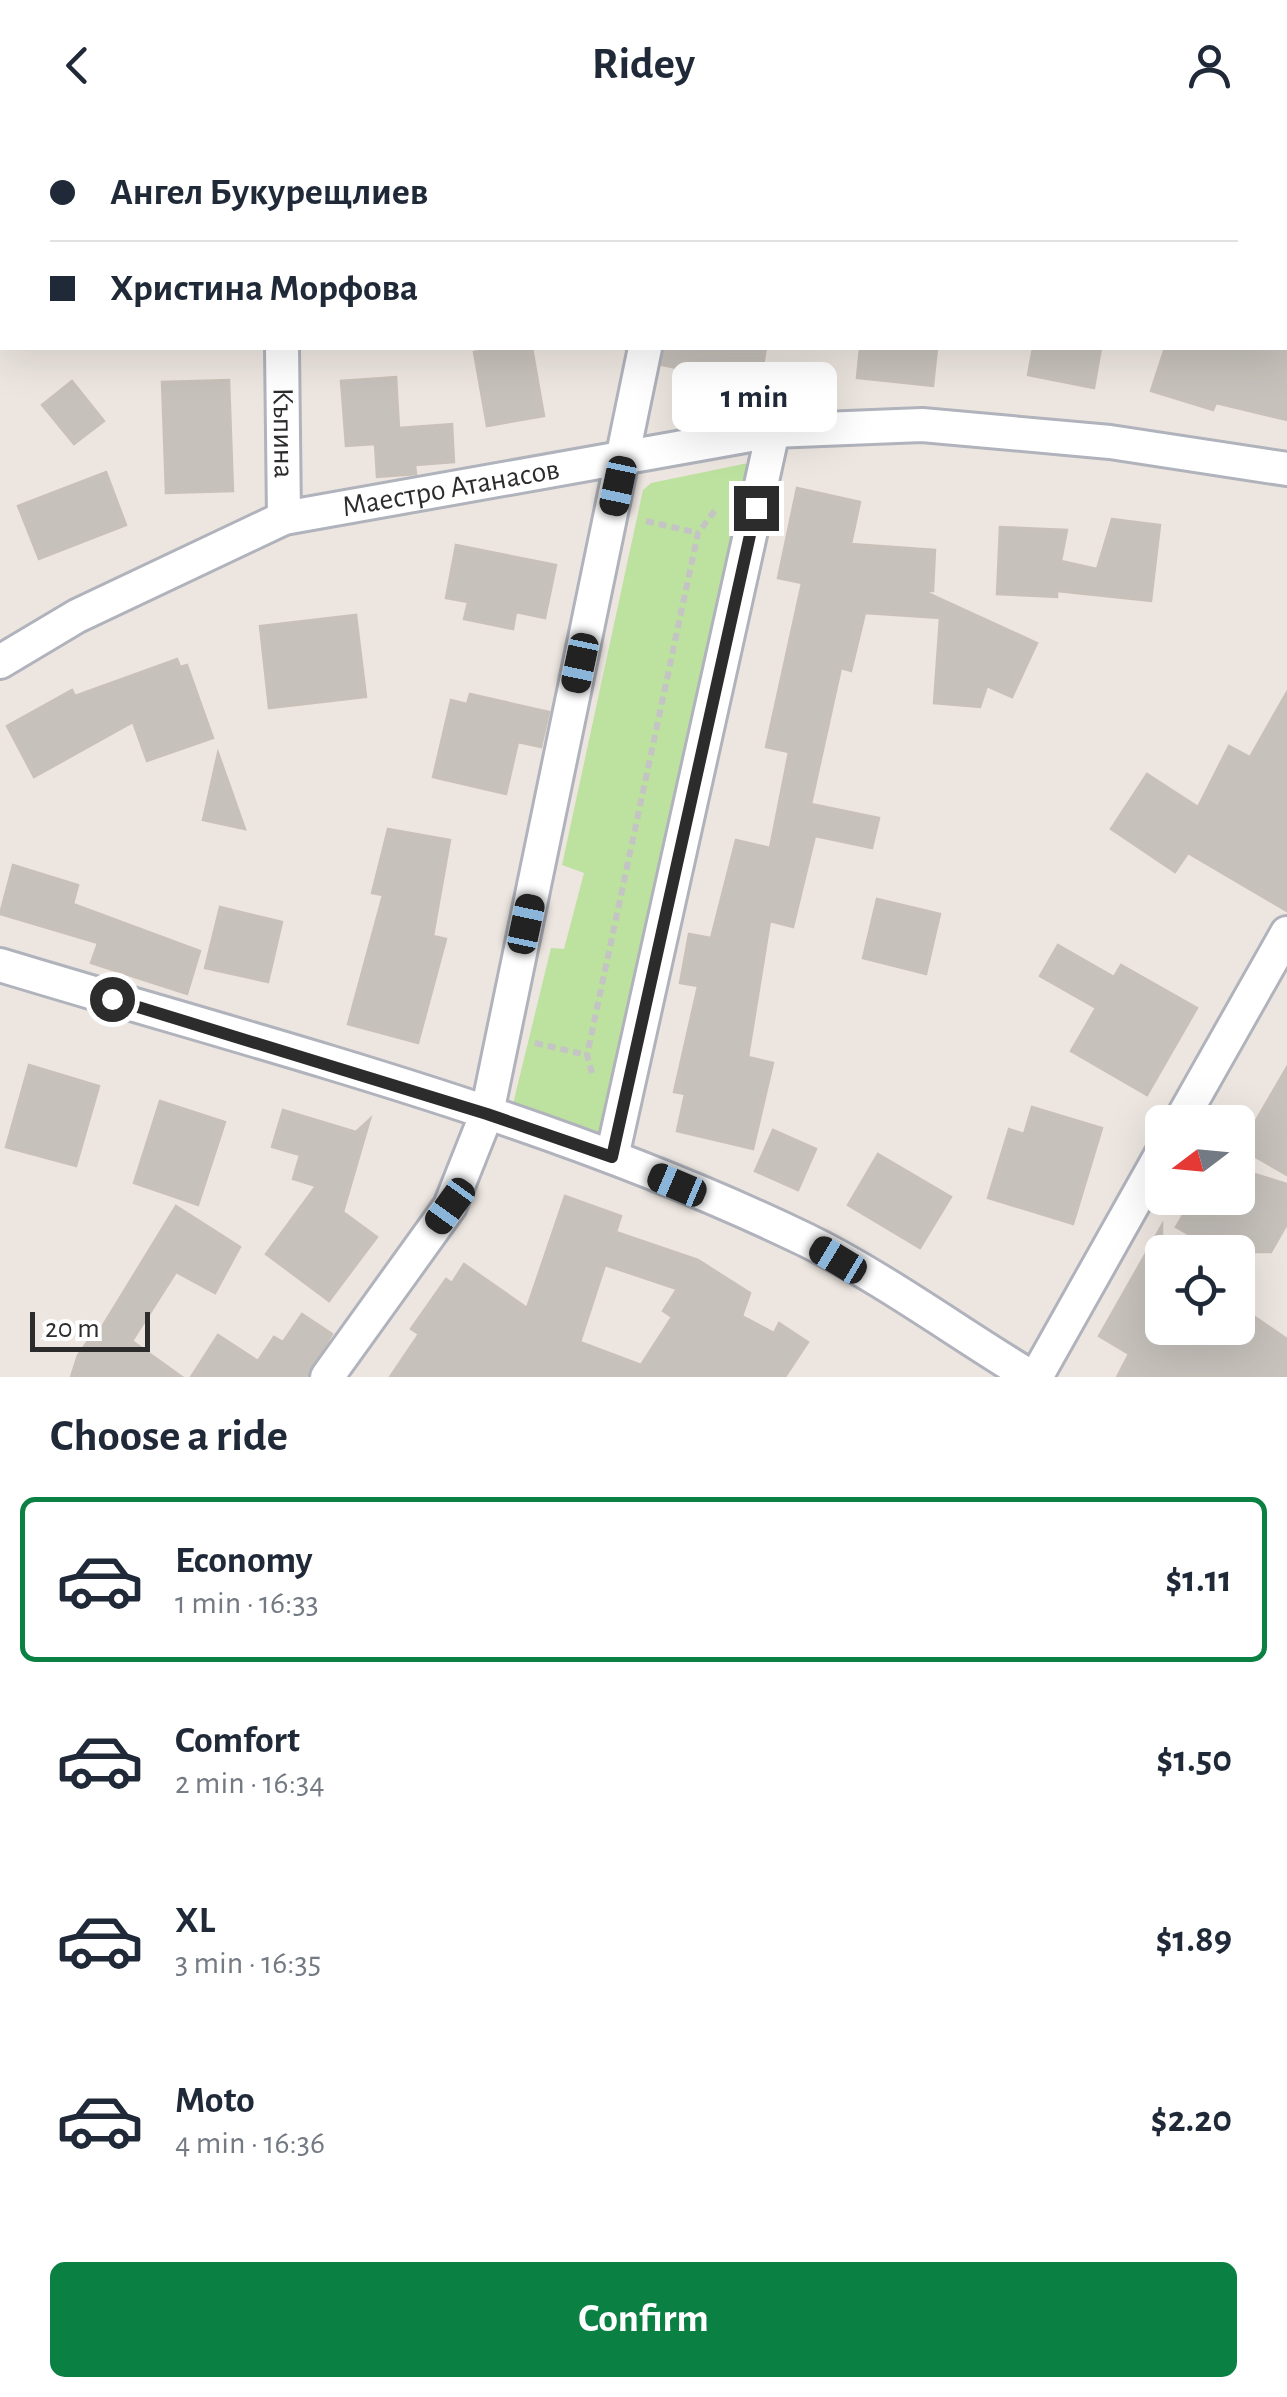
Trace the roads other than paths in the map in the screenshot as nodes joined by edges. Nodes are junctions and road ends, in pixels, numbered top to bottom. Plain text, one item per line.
1 (282, 350) edge
2 (645, 350) edge
3 (774, 431) junction
4 (623, 459) junction
5 (1287, 469) edge
6 (284, 518) junction
7 (0, 662) edge
8 (1287, 932) edge
9 (0, 964) edge
10 (1190, 1105) edge
11 (487, 1114) junction
12 (612, 1157) junction
13 (1145, 1182) edge
14 (327, 1377) edge
15 (1033, 1377) edge

1 - 6 street, Къпина
2 - 4 street
3 - 4 street, Маестро Атанасов
3 - 5 street, Маестро Атанасов
3 - 12 street
4 - 6 street, Маестро Атанасов
4 - 11 street
6 - 7 street, Маестро Атанасов
8 - 10 street
9 - 11 street
11 - 12 street
11 - 14 street
12 - 15 street
13 - 15 street

